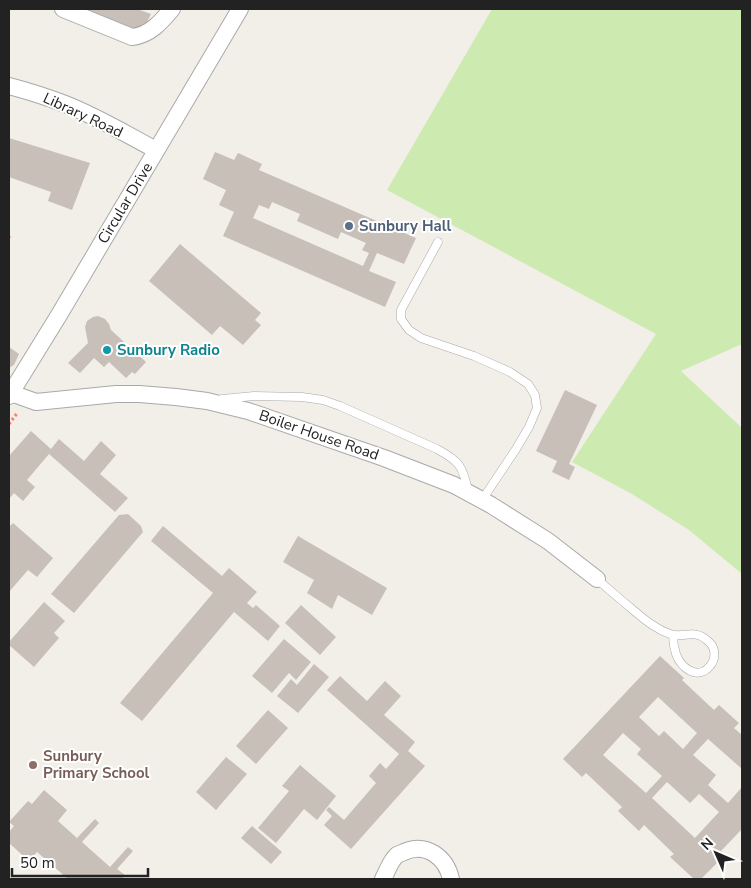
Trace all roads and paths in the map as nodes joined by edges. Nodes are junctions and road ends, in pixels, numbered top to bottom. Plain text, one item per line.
1 (62, 9) edge
2 (172, 9) edge
3 (240, 9) edge
4 (9, 86) edge
5 (156, 150) junction
6 (438, 242) dead end
7 (10, 394) edge
8 (207, 400) junction
9 (475, 496) junction
10 (597, 579) joint
11 (673, 635) junction
12 (383, 879) edge
13 (451, 879) edge

1 - 2 street
3 - 5 street, Circular Drive
4 - 5 street, Library Road
5 - 7 street, Circular Drive
6 - 9 lane
7 - 8 street, Boiler House Road
8 - 9 street, Boiler House Road
8 - 9 lane
9 - 10 street, Boiler House Road
10 - 11 lane
11 - 11 lane
12 - 13 street

